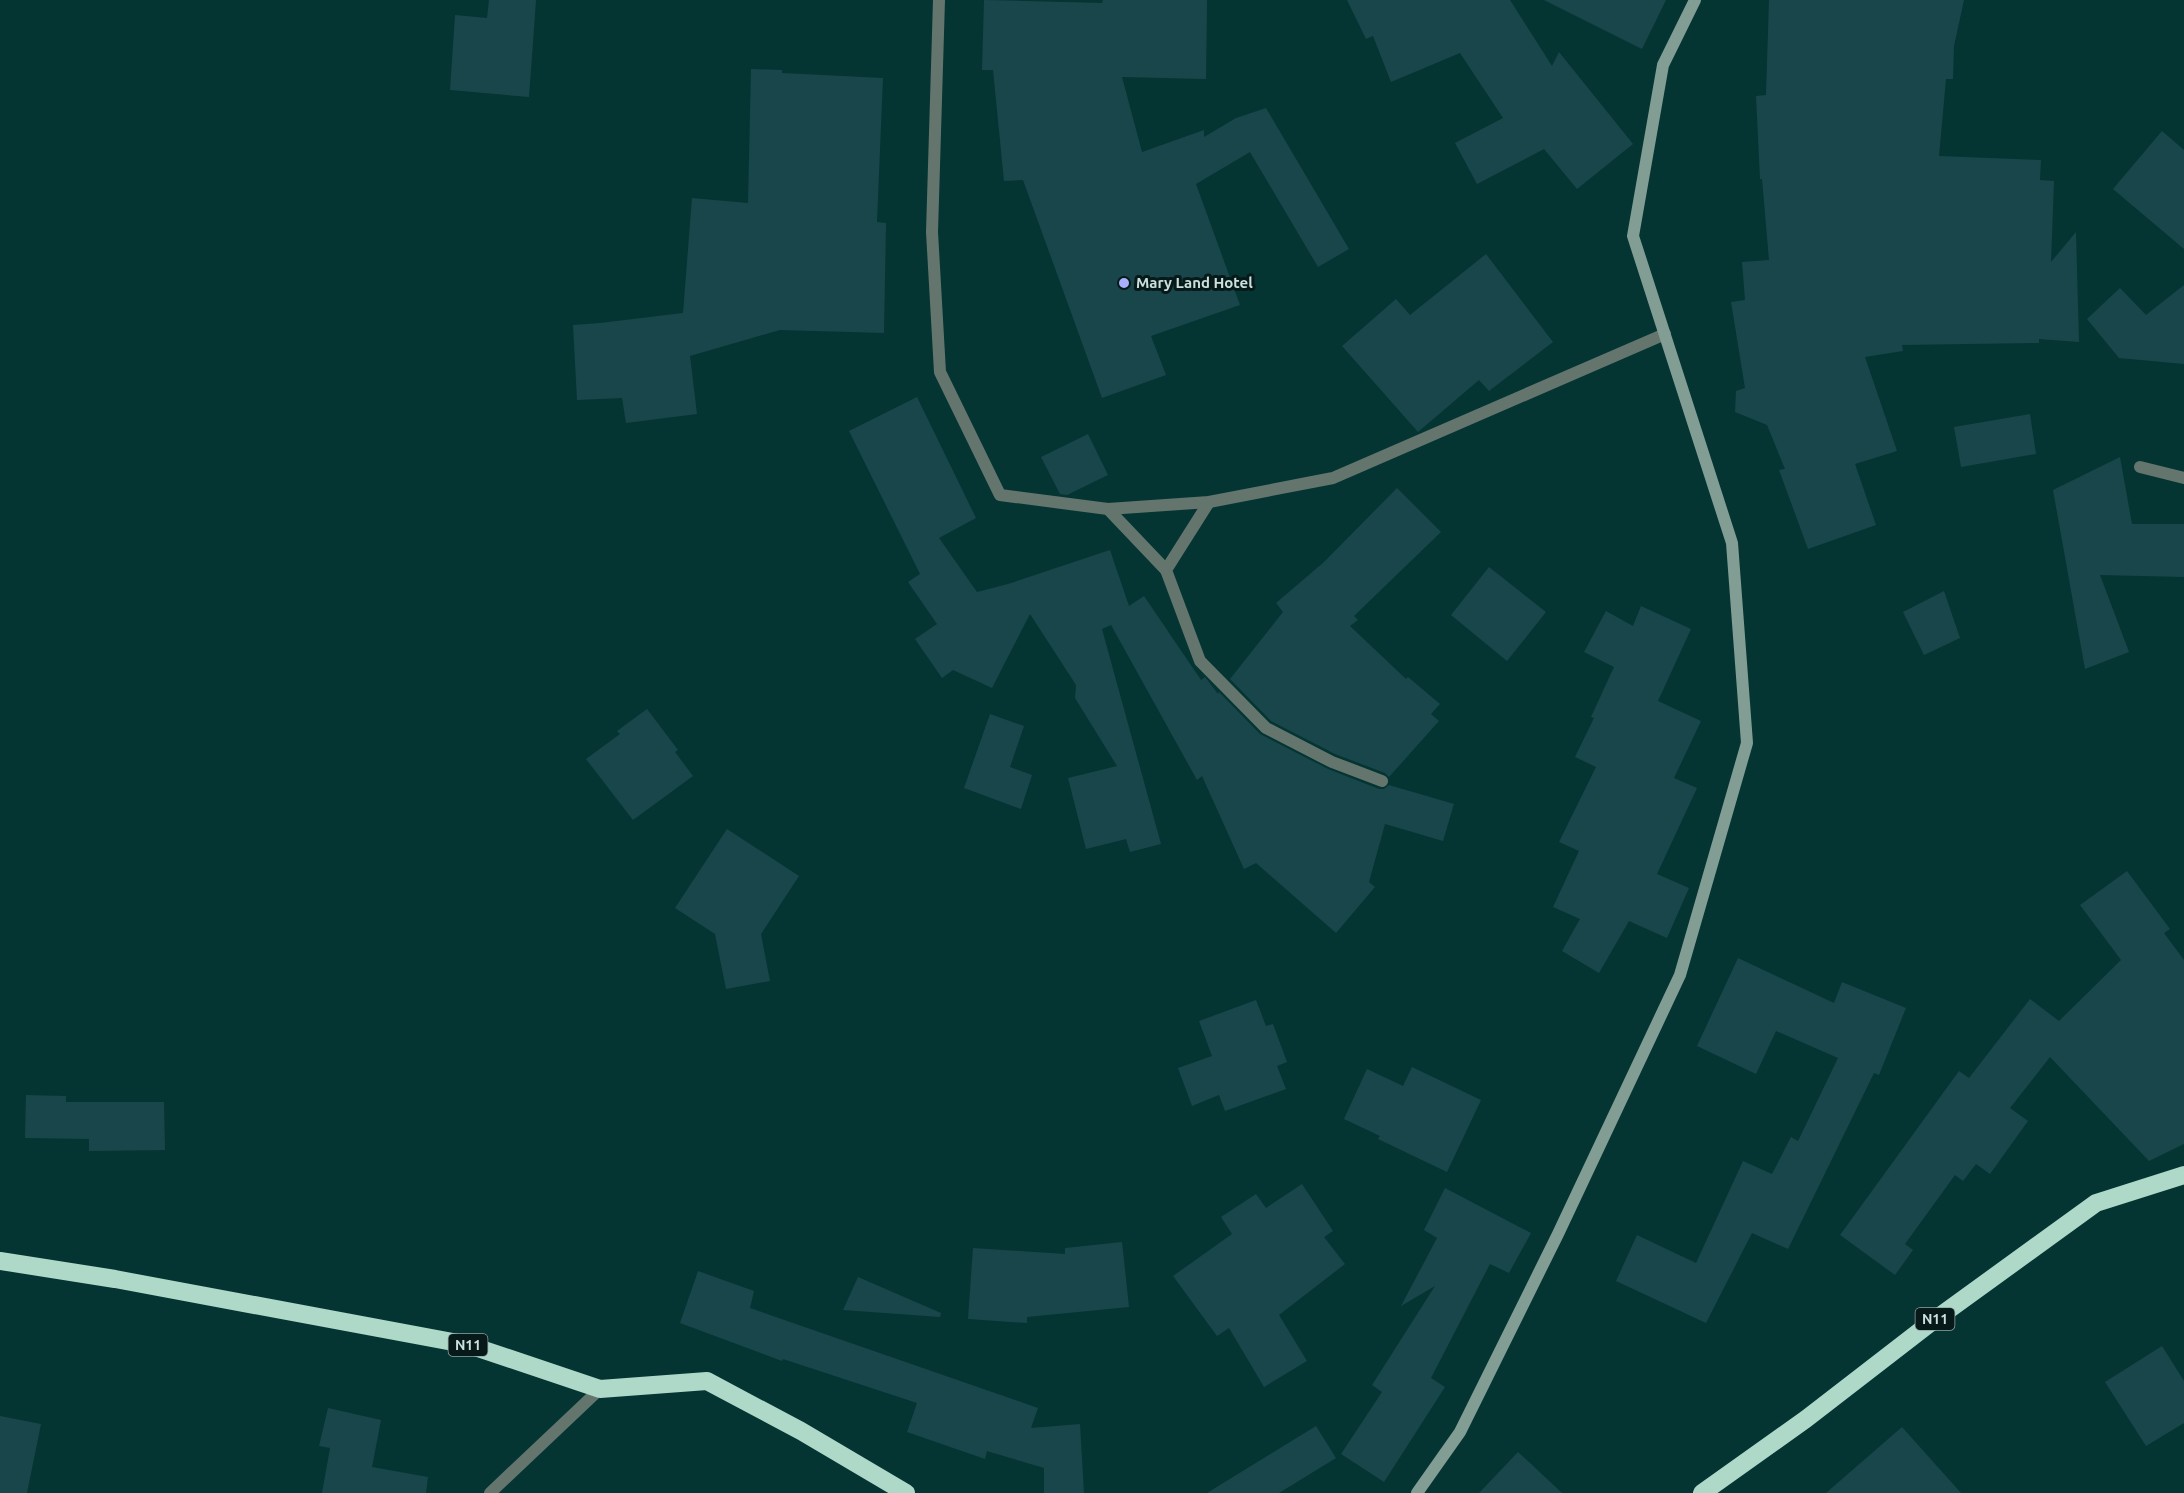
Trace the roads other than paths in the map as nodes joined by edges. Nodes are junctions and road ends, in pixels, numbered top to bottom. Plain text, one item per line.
1 (939, 0) edge
2 (1695, 0) edge
3 (1665, 334) junction
4 (2140, 467) dead end
5 (2184, 478) edge
6 (1209, 502) junction
7 (1108, 509) junction
8 (1166, 570) junction
9 (1382, 781) dead end
10 (2184, 1175) edge
11 (0, 1261) edge
12 (600, 1389) junction
13 (490, 1493) edge
14 (906, 1493) edge
15 (1417, 1493) edge
16 (1702, 1493) edge

1 - 7 street
2 - 3 street
3 - 6 street
3 - 15 street
4 - 5 street
6 - 7 street
6 - 8 street
7 - 8 street
8 - 9 street
10 - 16 highway, N11
11 - 12 highway, N11
12 - 13 street
12 - 14 highway, N11

